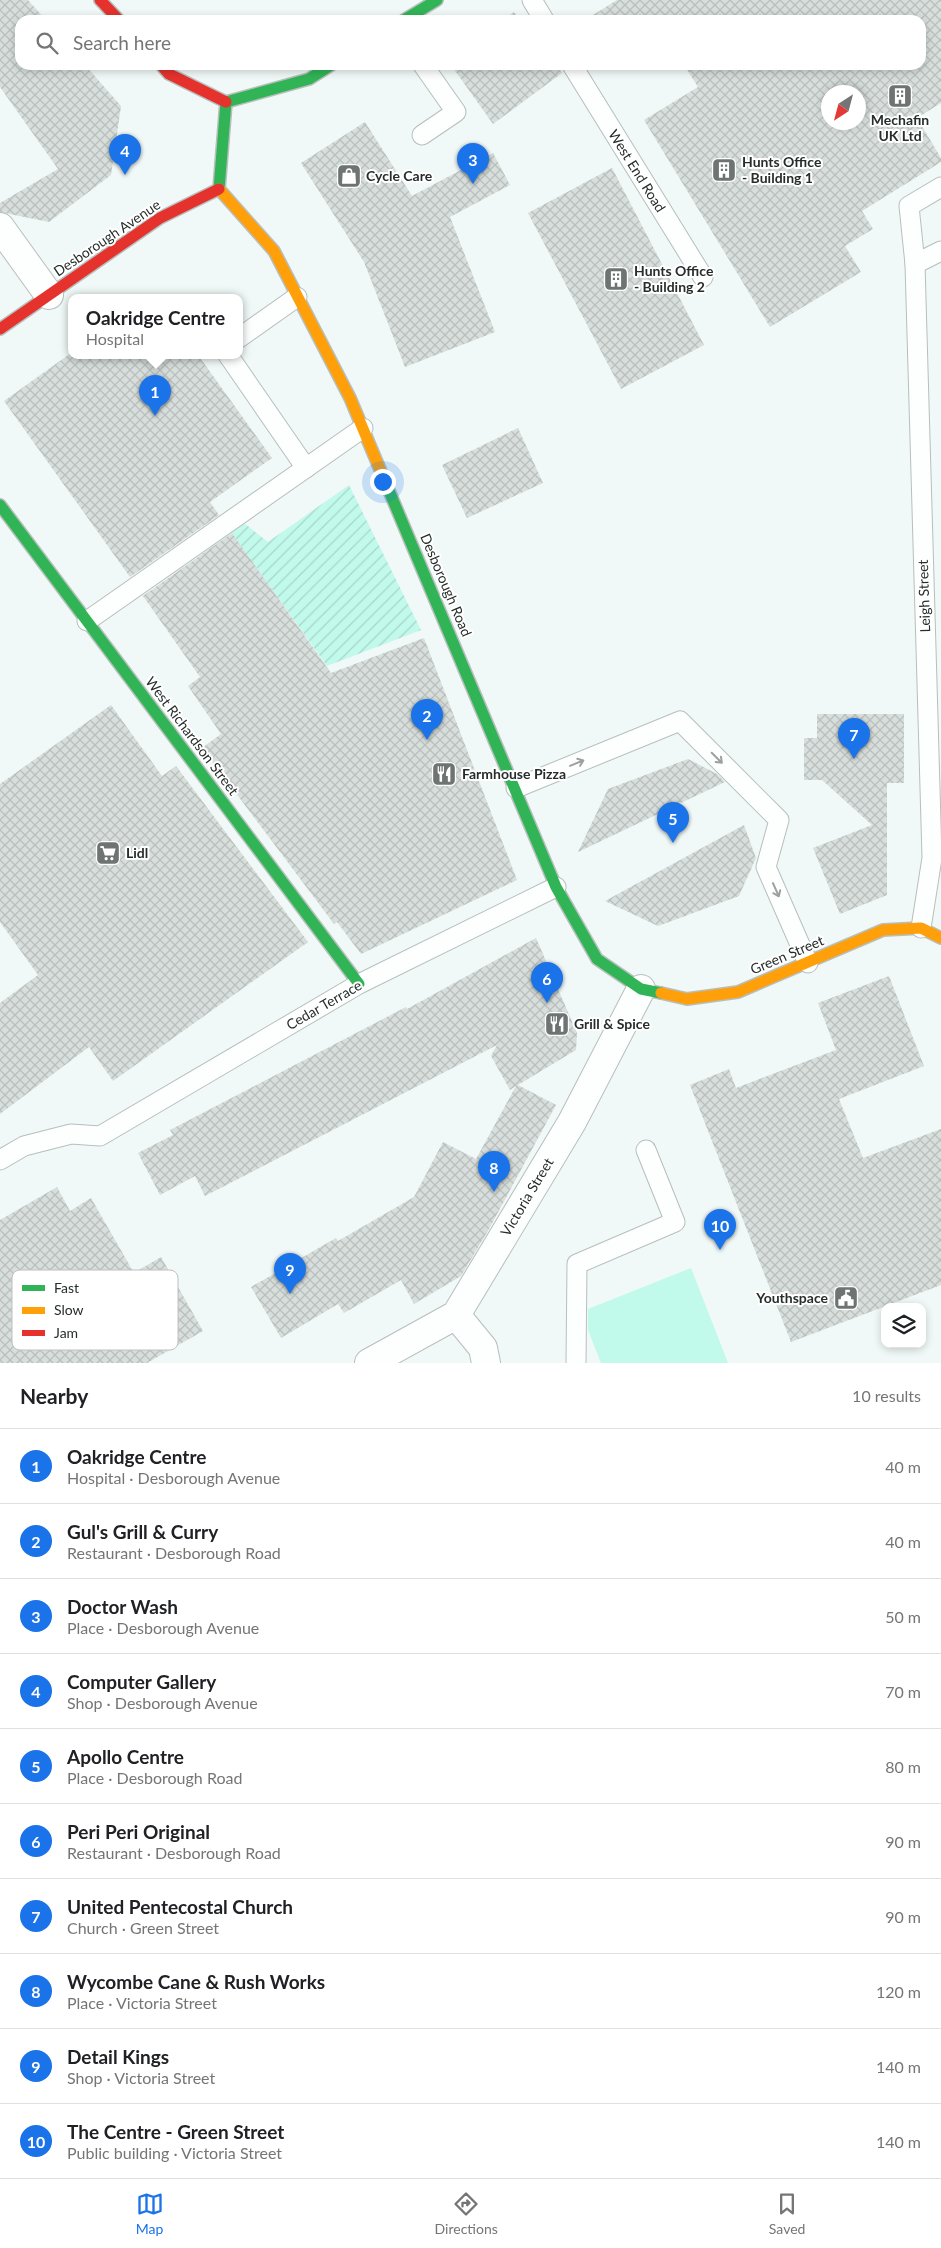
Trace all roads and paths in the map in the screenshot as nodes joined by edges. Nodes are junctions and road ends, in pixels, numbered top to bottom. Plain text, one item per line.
1 (100, 0) edge
2 (437, 0) edge
3 (532, 0) edge
4 (114, 15) edge
5 (412, 15) edge
6 (541, 15) edge
7 (165, 70) edge
8 (324, 70) edge
9 (427, 70) edge
10 (575, 70) edge
11 (226, 102) junction
12 (422, 135) dead end
13 (941, 187) edge
14 (219, 189) junction
15 (0, 226) edge
16 (941, 252) edge
17 (915, 264) junction
18 (702, 277) dead end
19 (49, 295) junction
20 (298, 297) junction
21 (0, 329) edge
22 (243, 335) edge
23 (231, 359) edge
24 (363, 428) junction
25 (306, 468) junction
26 (0, 506) edge
27 (87, 621) junction
28 (933, 638) edge
29 (516, 788) junction
30 (936, 857) edge
31 (556, 887) junction
32 (922, 928) junction
33 (941, 938) edge
34 (808, 962) junction
35 (359, 984) junction
36 (641, 989) junction
37 (646, 1150) dead end
38 (0, 1160) edge
39 (456, 1315) junction
40 (369, 1363) edge
41 (486, 1363) edge
42 (576, 1363) edge

1 - 4 street
2 - 5 street
3 - 6 lane
7 - 11 street
8 - 11 street
9 - 12 lane
10 - 18 lane, West End Road
11 - 14 street
13 - 17 lane, Leigh Street
14 - 19 street, Desborough Avenue
14 - 20 street, Desborough Road
15 - 19 street
16 - 17 lane
17 - 28 lane, Leigh Street
19 - 21 street, Desborough Avenue
20 - 22 lane
20 - 24 street, Desborough Road
23 - 25 lane
24 - 25 lane
24 - 29 street, Desborough Road
25 - 27 lane
26 - 27 street, West Richardson Street
27 - 35 street, West Richardson Street
28 - 30 lane, Leigh Street
29 - 31 street, Desborough Road
29 -> 34 lane
30 - 32 lane, Leigh Street
31 - 35 lane, Cedar Terrace
31 - 36 street, Desborough Road
32 - 33 street
32 - 34 street, Green Street
34 - 36 street, Green Street
35 - 38 lane, Cedar Terrace
36 - 39 street, Victoria Street
37 - 42 lane
39 - 40 street
39 - 41 street

